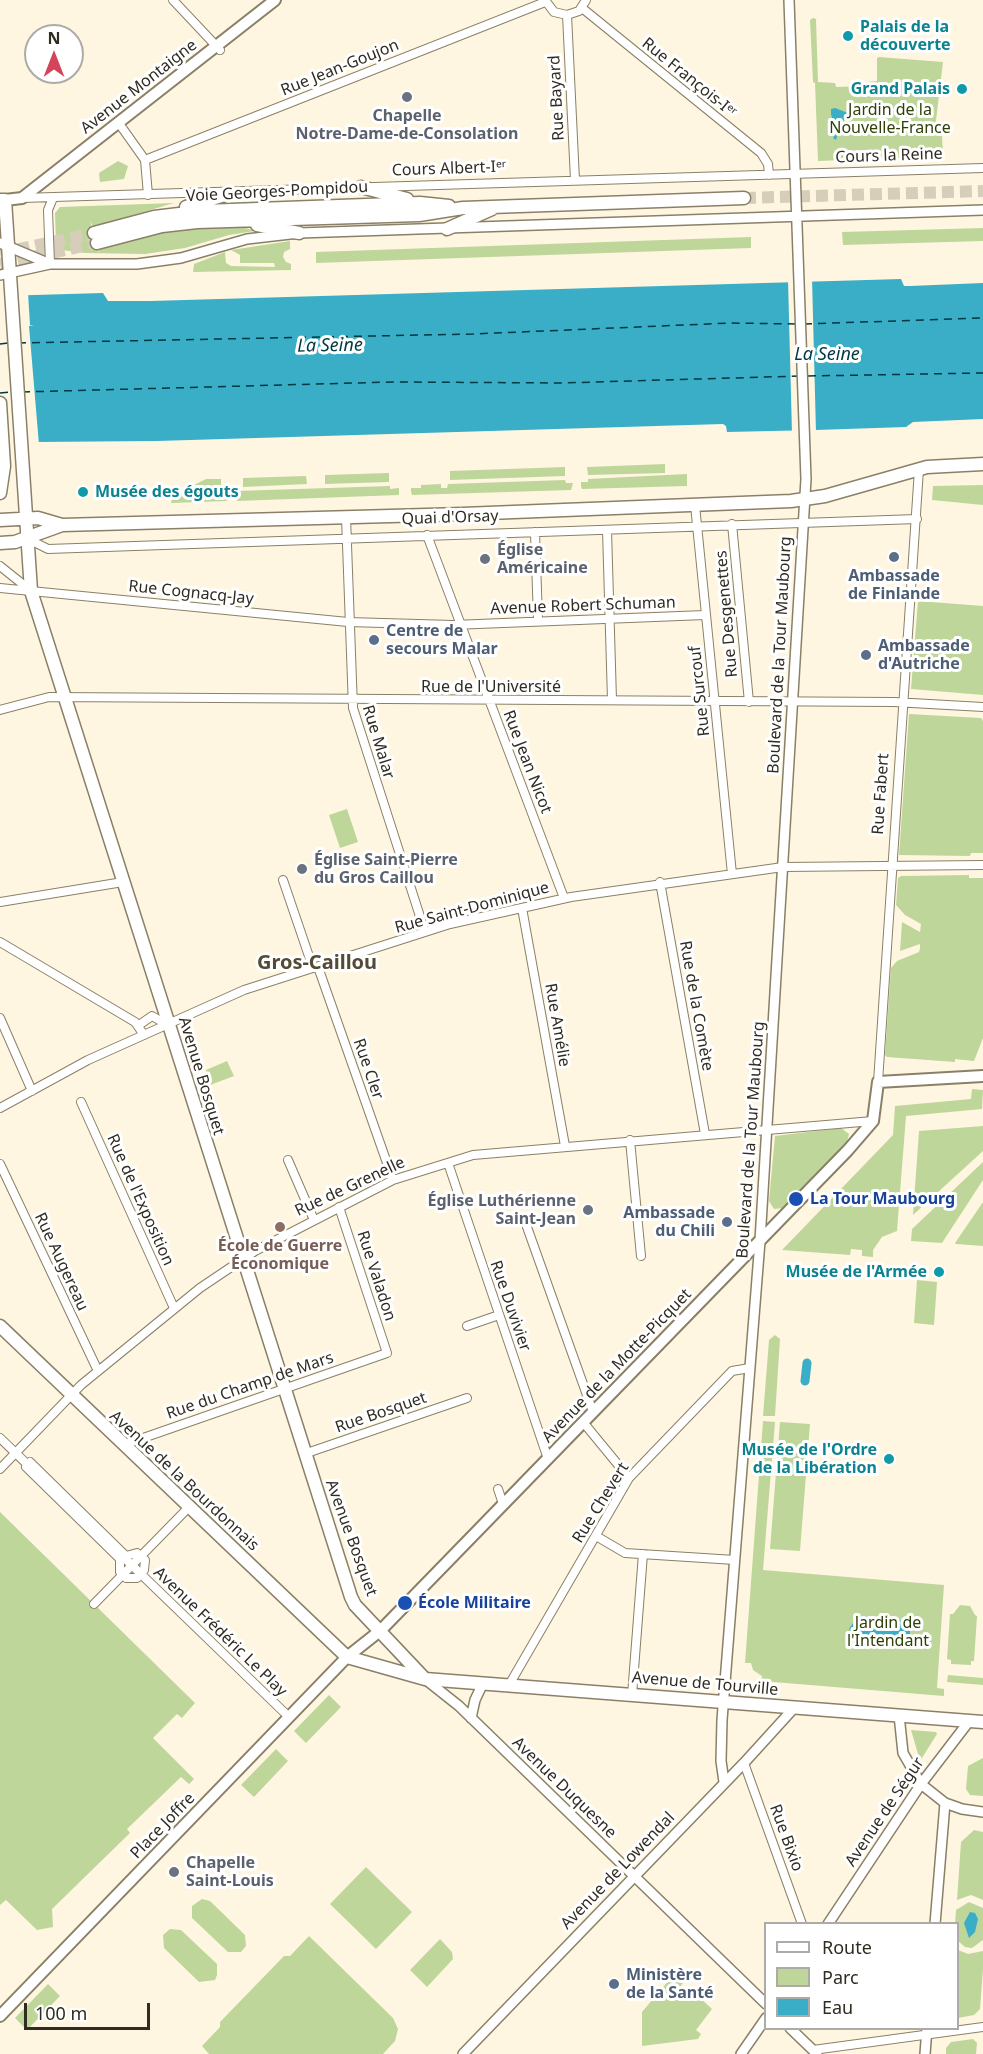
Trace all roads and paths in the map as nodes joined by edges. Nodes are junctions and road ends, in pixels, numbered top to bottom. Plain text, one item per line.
1 (173, 0) edge
2 (275, 0) edge
3 (789, 0) edge
4 (545, 1) edge
5 (584, 4) edge
6 (567, 15) junction
7 (219, 48) junction
8 (118, 122) junction
9 (145, 160) junction
10 (983, 168) edge
11 (795, 174) junction
12 (769, 175) junction
13 (575, 180) junction
14 (361, 187) junction
15 (231, 193) junction
16 (148, 195) junction
17 (2, 196) edge
18 (27, 198) junction
19 (52, 198) junction
20 (744, 198) tunnel mouth
21 (420, 203) junction
22 (498, 206) junction
23 (463, 208) junction
24 (983, 210) edge
25 (798, 216) junction
26 (154, 217) junction
27 (232, 221) junction
28 (447, 229) junction
29 (299, 233) junction
30 (4, 244) edge
31 (50, 264) junction
32 (5, 274) edge
33 (0, 403) edge
34 (983, 464) edge
35 (919, 469) junction
36 (0, 493) edge
37 (805, 500) junction
38 (695, 505) junction
39 (346, 517) junction
40 (25, 519) junction
41 (917, 519) junction
42 (0, 520) edge
43 (803, 522) junction
44 (732, 524) junction
45 (62, 525) junction
46 (696, 526) junction
47 (607, 530) junction
48 (535, 532) junction
49 (427, 535) junction
50 (26, 538) junction
51 (346, 538) junction
52 (0, 543) edge
53 (0, 566) edge
54 (0, 588) edge
55 (31, 591) junction
56 (705, 615) junction
57 (610, 619) junction
58 (538, 620) junction
59 (348, 622) junction
60 (461, 625) junction
61 (64, 697) junction
62 (351, 700) junction
63 (489, 700) junction
64 (612, 700) junction
65 (715, 702) junction
66 (748, 702) junction
67 (792, 703) junction
68 (903, 703) junction
69 (983, 707) edge
70 (0, 710) edge
71 (891, 866) junction
72 (983, 866) edge
73 (783, 867) junction
74 (732, 873) junction
75 (283, 880) dead end
76 (123, 882) junction
77 (660, 882) junction
78 (564, 898) junction
79 (0, 902) edge
80 (522, 908) junction
81 (425, 932) junction
82 (0, 942) edge
83 (316, 967) junction
84 (0, 1018) edge
85 (139, 1024) junction
86 (168, 1025) junction
87 (144, 1035) junction
88 (983, 1076) edge
89 (878, 1082) junction
90 (32, 1091) junction
91 (81, 1102) dead end
92 (0, 1108) edge
93 (873, 1121) junction
94 (767, 1128) junction
95 (705, 1134) junction
96 (630, 1140) junction
97 (566, 1146) junction
98 (288, 1161) dead end
99 (447, 1163) junction
100 (0, 1164) edge
101 (393, 1180) junction
102 (339, 1207) junction
103 (314, 1220) junction
104 (527, 1227) dead end
105 (759, 1241) junction
106 (641, 1256) dead end
107 (242, 1259) junction
108 (174, 1308) junction
109 (499, 1315) junction
110 (0, 1326) edge
111 (467, 1326) dead end
112 (387, 1353) joint
113 (750, 1368) junction
114 (98, 1371) junction
115 (283, 1389) junction
116 (71, 1396) junction
117 (467, 1398) dead end
118 (593, 1412) junction
119 (584, 1422) junction
120 (0, 1438) edge
121 (123, 1445) junction
122 (15, 1453) junction
123 (303, 1454) junction
124 (548, 1459) junction
125 (28, 1465) junction
126 (0, 1469) edge
127 (629, 1478) junction
128 (498, 1489) dead end
129 (503, 1504) junction
130 (189, 1507) junction
131 (596, 1536) junction
132 (643, 1554) junction
133 (141, 1556) junction
134 (735, 1560) junction
135 (132, 1565) junction
136 (141, 1574) junction
137 (123, 1575) junction
138 (94, 1604) dead end
139 (381, 1630) junction
140 (347, 1658) junction
141 (425, 1680) junction
142 (483, 1683) junction
143 (509, 1685) junction
144 (632, 1695) junction
145 (724, 1702) junction
146 (794, 1707) junction
147 (899, 1715) junction
148 (289, 1717) junction
149 (471, 1718) junction
150 (970, 1720) junction
151 (983, 1722) edge
152 (744, 1763) junction
153 (724, 1782) junction
154 (921, 1784) junction
155 (945, 1803) junction
156 (983, 1812) edge
157 (634, 1876) junction
158 (802, 1922) edge
159 (829, 1922) edge
160 (935, 1922) edge
161 (764, 2003) edge
162 (0, 2016) edge
163 (764, 2020) edge
164 (983, 2027) edge
165 (959, 2029) edge
166 (792, 2030) edge
167 (927, 2031) edge
168 (815, 2052) edge
169 (463, 2054) edge
170 (741, 2054) edge
171 (925, 2054) edge

1 - 7 street
2 - 7 main road, Avenue Montaigne
3 - 11 street, Boulevard de la Tour Maubourg
4 - 6 street
4 - 9 street, Rue Jean-Goujon
5 - 6 street
5 - 12 street, Rue François-Iᵉʳ
6 - 13 street, Rue Bayard
7 - 8 main road, Avenue Montaigne
8 - 9 street
8 - 18 main road, Avenue Montaigne
9 - 16 street
10 - 11 street, Cours la Reine
11 - 12 street, Cours Albert-Iᵉʳ
11 - 25 street, Boulevard de la Tour Maubourg
12 - 13 street, Cours Albert-Iᵉʳ
13 - 14 street, Cours Albert-Iᵉʳ
14 - 15 street, Cours Albert-Iᵉʳ
14 - 21 main road
15 - 16 street, Cours Albert-Iᵉʳ
15 - 26 main road
16 - 19 street, Cours Albert-Iᵉʳ
17 - 18 main road
17 - 30 main road, Avenue Bosquet
18 - 19 street, Cours Albert-Iᵉʳ
19 - 31 street
20 - 22 main road, Voie Georges-Pompidou
21 - 23 main road, Voie Georges-Pompidou
21 - 26 main road, Voie Georges-Pompidou
22 - 23 main road, Voie Georges-Pompidou
22 - 28 main road
23 - 27 main road, Voie Georges-Pompidou
24 - 25 street
25 - 28 street
25 - 37 street, Boulevard de la Tour Maubourg
26 - 27 main road, Voie Georges-Pompidou
27 - 29 main road
28 - 29 street
29 - 31 street
30 - 31 street
30 - 32 main road, Avenue Bosquet
31 - 32 street
32 - 40 main road, Avenue Bosquet
33 - 36 main road
34 - 35 main road, Quai d'Orsay
35 - 37 main road, Quai d'Orsay
35 - 41 street, Rue Fabert
37 - 38 main road, Quai d'Orsay
37 - 43 street, Boulevard de la Tour Maubourg
38 - 39 main road, Quai d'Orsay
38 - 46 street, Rue Surcouf
39 - 45 main road, Quai d'Orsay
39 - 51 street, Rue Malar
40 - 42 main road, Quai d'Orsay
40 - 45 main road, Quai d'Orsay
40 - 50 main road, Avenue Bosquet
41 - 43 street, Quai d'Orsay
41 - 68 street, Rue Fabert
43 - 44 street, Quai d'Orsay
43 - 67 street, Boulevard de la Tour Maubourg
44 - 46 street, Quai d'Orsay
44 - 66 street, Rue Desgenettes
45 - 50 main road, Quai d'Orsay
46 - 47 street, Quai d'Orsay
46 - 56 street, Rue Surcouf
47 - 48 street, Quai d'Orsay
47 - 57 street
48 - 49 street, Quai d'Orsay
48 - 58 street
49 - 51 street, Quai d'Orsay
49 - 60 street, Rue Jean Nicot
50 - 51 street, Quai d'Orsay
50 - 52 main road
50 - 55 main road, Avenue Bosquet
51 - 59 street, Rue Malar
53 - 55 street
54 - 55 street, Rue Cognacq-Jay
55 - 59 street, Rue Cognacq-Jay
55 - 61 main road, Avenue Bosquet
56 - 57 street, Avenue Robert Schuman
56 - 65 street, Rue Surcouf
57 - 58 street, Avenue Robert Schuman
57 - 64 street
58 - 60 street, Avenue Robert Schuman
59 - 60 street, Rue Cognacq-Jay
59 - 62 street, Rue Malar
60 - 63 street, Rue Jean Nicot
61 - 62 street, Rue de l'Université
61 - 70 street, Rue de l'Université
61 - 76 main road, Avenue Bosquet
62 - 63 street, Rue de l'Université
62 - 81 street, Rue Malar
63 - 64 street, Rue de l'Université
63 - 78 street, Rue Jean Nicot
64 - 65 street, Rue de l'Université
65 - 66 street, Rue de l'Université
65 - 74 street, Rue Surcouf
66 - 67 street, Rue de l'Université
67 - 68 street, Rue de l'Université
67 - 73 street, Boulevard de la Tour Maubourg
68 - 69 street, Rue de l'Université
68 - 71 street, Rue Fabert
71 - 72 street, Rue Saint-Dominique
71 - 73 street, Rue Saint-Dominique
71 - 89 street, Rue Fabert
73 - 74 street, Rue Saint-Dominique
73 - 94 street, Boulevard de la Tour Maubourg
74 - 77 street, Rue Saint-Dominique
75 - 83 street, Rue Cler
76 - 79 street
76 - 86 main road, Avenue Bosquet
77 - 78 street, Rue Saint-Dominique
77 - 95 street, Rue de la Comète
78 - 80 street, Rue Saint-Dominique
80 - 81 street, Rue Saint-Dominique
80 - 97 street, Rue Amélie
81 - 83 street, Rue Saint-Dominique
82 - 85 street
83 - 86 street, Rue Saint-Dominique
83 - 101 street, Rue Cler
84 - 90 street
85 - 86 street
85 - 87 street
86 - 87 street, Rue Saint-Dominique
86 - 107 main road, Avenue Bosquet
87 - 90 street, Rue Saint-Dominique
88 - 89 main road
89 - 93 main road, Rue Fabert
90 - 92 street, Rue Saint-Dominique
91 - 108 street, Rue de l'Exposition
93 - 94 street, Rue de Grenelle
93 - 105 main road, Avenue de la Motte-Picquet
94 - 95 street, Rue de Grenelle
94 - 105 street, Boulevard de la Tour Maubourg
95 - 96 street, Rue de Grenelle
96 - 97 street, Rue de Grenelle
96 - 106 street
97 - 99 street, Rue de Grenelle
98 - 103 street
99 - 101 street, Rue de Grenelle
99 - 109 street, Rue Duvivier
100 - 114 street, Rue Augereau
101 - 102 street, Rue de Grenelle
102 - 103 street, Rue de Grenelle
102 - 112 street, Rue Valadon
103 - 107 street, Rue de Grenelle
104 - 118 street
105 - 113 street, Boulevard de la Tour Maubourg
105 - 118 main road, Avenue de la Motte-Picquet
107 - 108 street, Rue de Grenelle
107 - 115 main road, Avenue Bosquet
108 - 114 street, Rue de Grenelle
109 - 111 street
109 - 124 street, Rue Duvivier
110 - 116 main road, Avenue de la Bourdonnais
112 - 115 street, Rue du Champ de Mars
113 - 127 street, Rue Chevert
113 - 134 street, Boulevard de la Tour Maubourg
114 - 116 street, Rue de Grenelle
115 - 121 street, Rue du Champ de Mars
115 - 123 main road, Avenue Bosquet
116 - 121 main road, Avenue de la Bourdonnais
116 - 122 street, Rue de Grenelle
117 - 123 street, Rue Bosquet
118 - 119 main road, Avenue de la Motte-Picquet
119 - 124 main road, Avenue de la Motte-Picquet
119 - 127 street
120 - 122 street
121 - 130 main road, Avenue de la Bourdonnais
122 - 125 street
122 - 126 street, Rue de Grenelle
123 - 139 main road, Avenue Bosquet
124 - 129 main road, Avenue de la Motte-Picquet
125 - 133 street
125 - 135 street, Avenue Frédéric Le Play
125 - 137 street
127 - 131 street, Rue Chevert
128 - 129 street
129 - 139 main road, Avenue de la Motte-Picquet
130 - 133 street
130 - 140 main road, Avenue de la Bourdonnais
131 - 132 street
131 - 143 street, Rue Chevert
132 - 134 street
132 - 144 street
133 - 135 street
133 - 136 street
134 - 145 street, Boulevard de la Tour Maubourg
135 - 136 street, Avenue Frédéric Le Play
135 - 137 street
136 - 137 street
136 - 148 street, Avenue Frédéric Le Play
137 - 138 street
139 - 140 main road, Avenue de la Motte-Picquet
139 - 141 main road, Avenue Bosquet
140 - 141 main road, Avenue de Tourville
140 - 148 main road, Place Joffre
141 - 142 main road, Avenue de Tourville
141 - 149 street, Avenue Duquesne
142 - 143 main road, Avenue de Tourville
142 - 149 street
143 - 144 main road, Avenue de Tourville
144 - 145 main road, Avenue de Tourville
145 - 146 main road, Avenue de Tourville
145 - 153 street, Boulevard de la Tour Maubourg
146 - 147 main road, Avenue de Tourville
146 - 152 street, Avenue de Lowendal
147 - 150 main road, Avenue de Tourville
147 - 154 street
148 - 162 main road, Place Joffre
149 - 157 street, Avenue Duquesne
150 - 151 main road, Avenue de Tourville
150 - 154 street, Avenue de Ségur
152 - 153 street, Avenue de Lowendal
152 - 158 street, Rue Bixio
153 - 157 street, Avenue de Lowendal
154 - 155 street
154 - 159 street, Avenue de Ségur
155 - 156 street
155 - 160 street
157 - 161 street, Avenue Duquesne
157 - 169 street, Avenue de Lowendal
163 - 170 street
164 - 165 street
166 - 168 street
167 - 168 street
167 - 171 street

